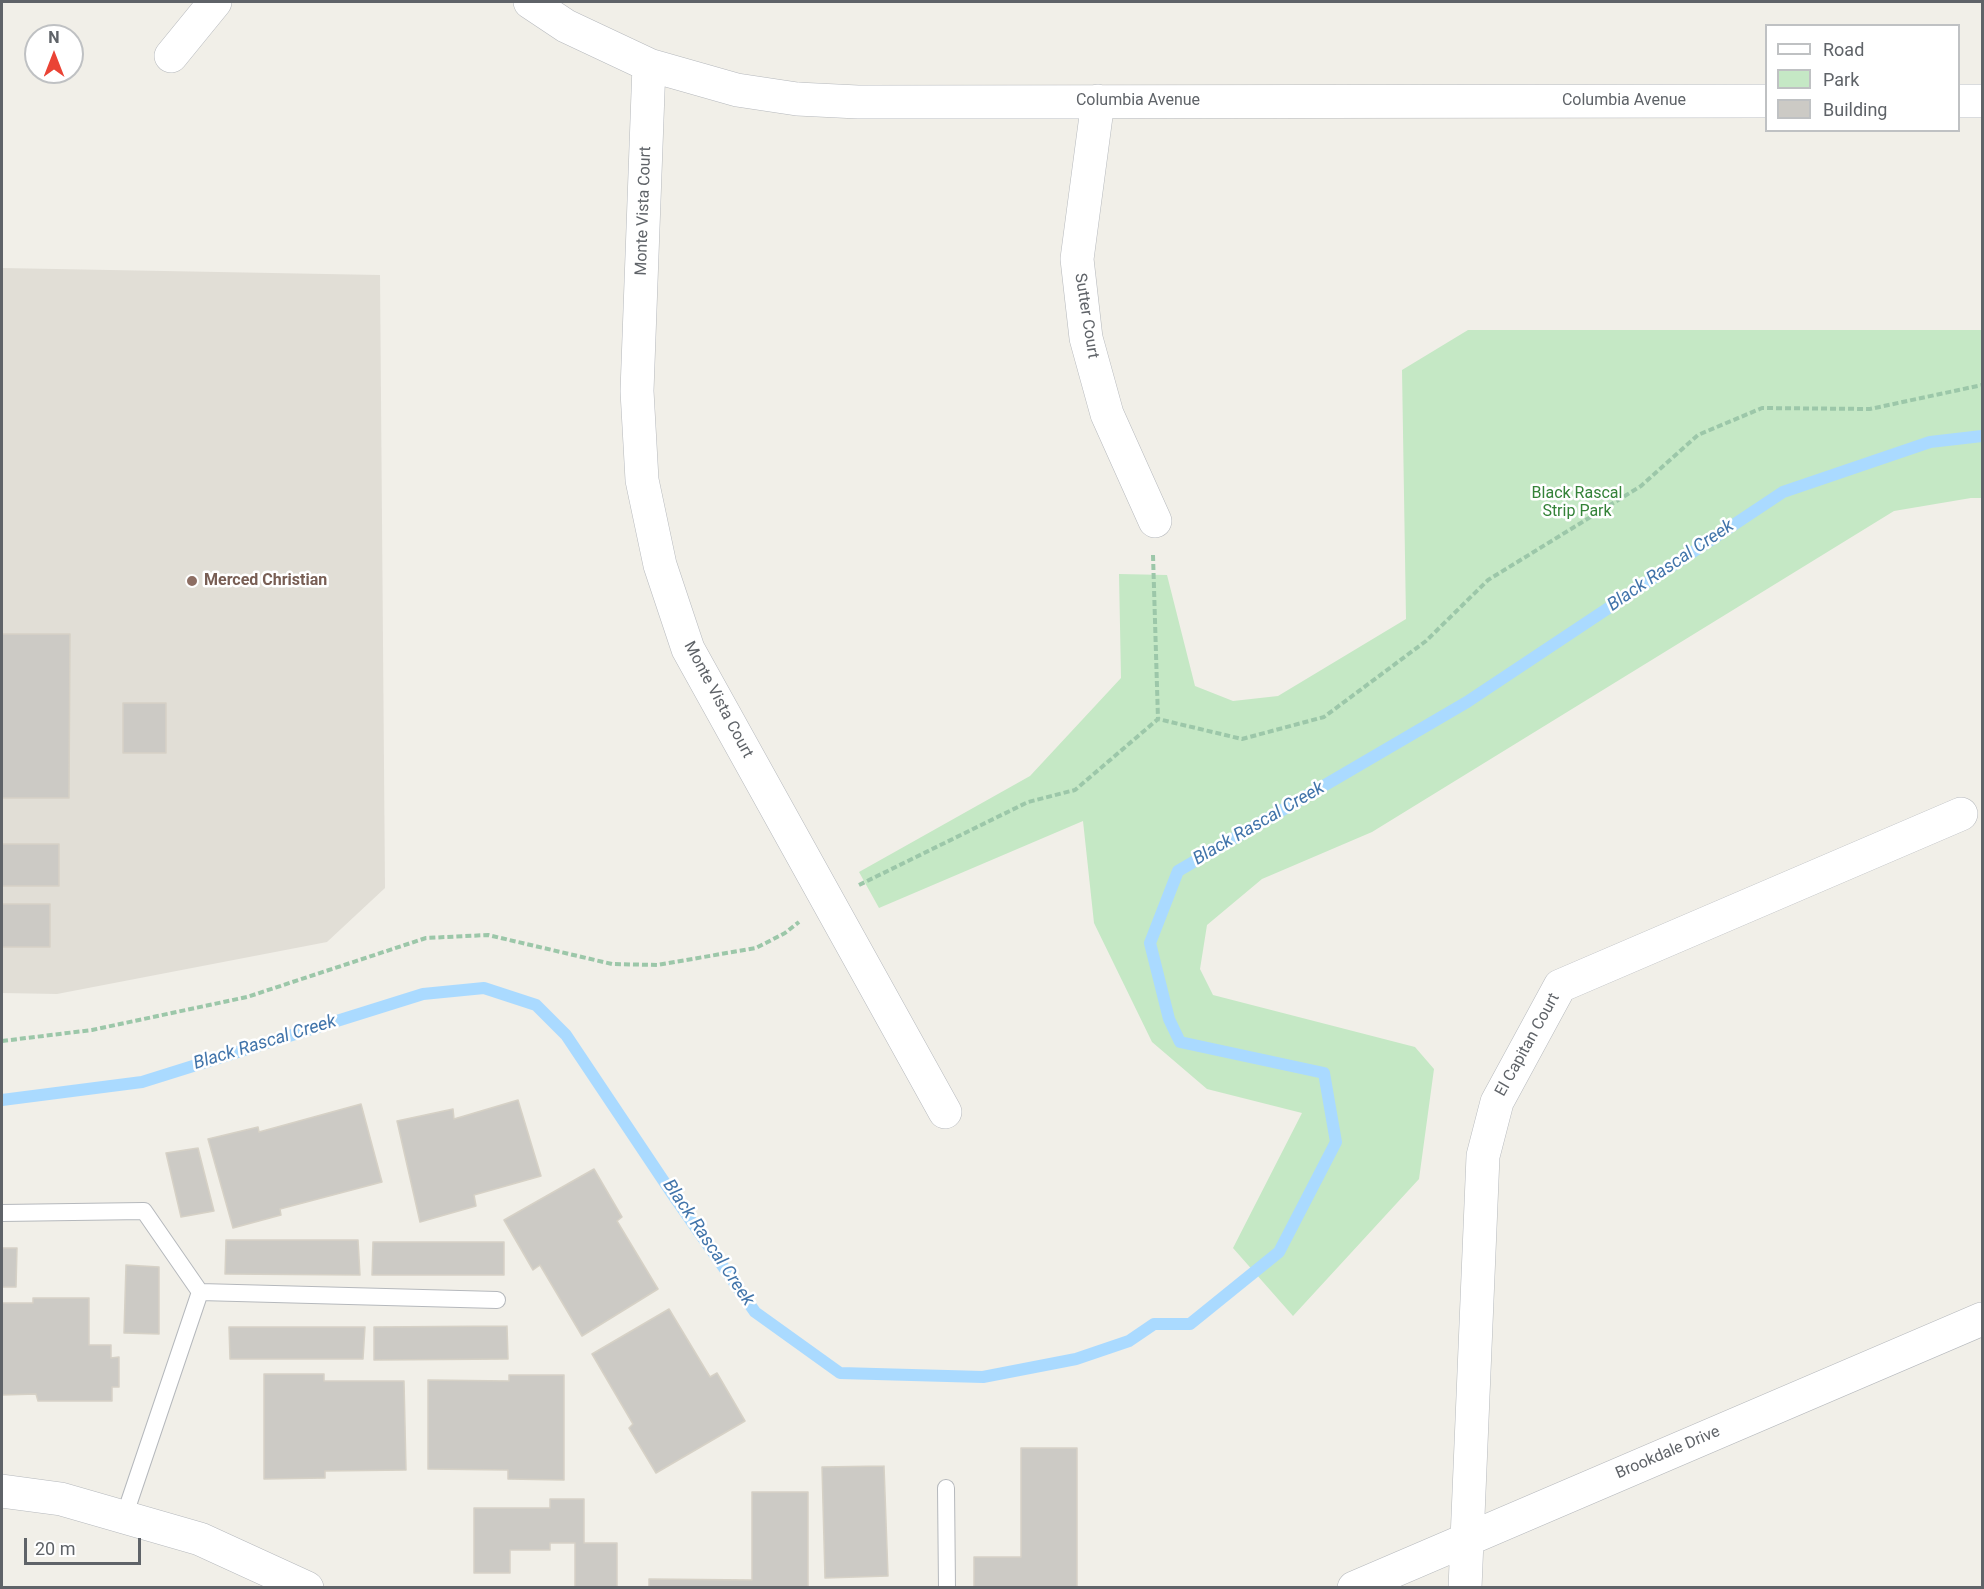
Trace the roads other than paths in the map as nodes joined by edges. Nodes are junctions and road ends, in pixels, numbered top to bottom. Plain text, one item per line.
1 (215, 2) edge
2 (530, 2) edge
3 (171, 56) dead end
4 (649, 65) junction
5 (1098, 101) junction
6 (1765, 101) edge
7 (1960, 101) edge
8 (1983, 101) edge
9 (1155, 521) road end
10 (1961, 814) dead end
11 (945, 1112) dead end
12 (2, 1213) edge
13 (200, 1292) junction
14 (496, 1300) dead end
15 (1983, 1319) edge
16 (946, 1488) dead end
17 (2, 1491) edge
18 (124, 1517) junction
19 (1468, 1538) junction
20 (307, 1587) edge
21 (946, 1587) edge
22 (1354, 1587) edge
23 (1465, 1587) edge

1 - 3 street
2 - 4 street, Columbia Avenue
4 - 5 street, Columbia Avenue
4 - 11 street, Monte Vista Court
5 - 6 street, Columbia Avenue
5 - 9 street, Sutter Court
7 - 8 street
10 - 19 street, El Capitan Court
12 - 13 lane
13 - 14 lane
13 - 18 lane
15 - 19 street, Brookdale Drive
16 - 21 lane
17 - 18 street
18 - 20 street
19 - 22 street, Brookdale Drive
19 - 23 street, El Capitan Court

